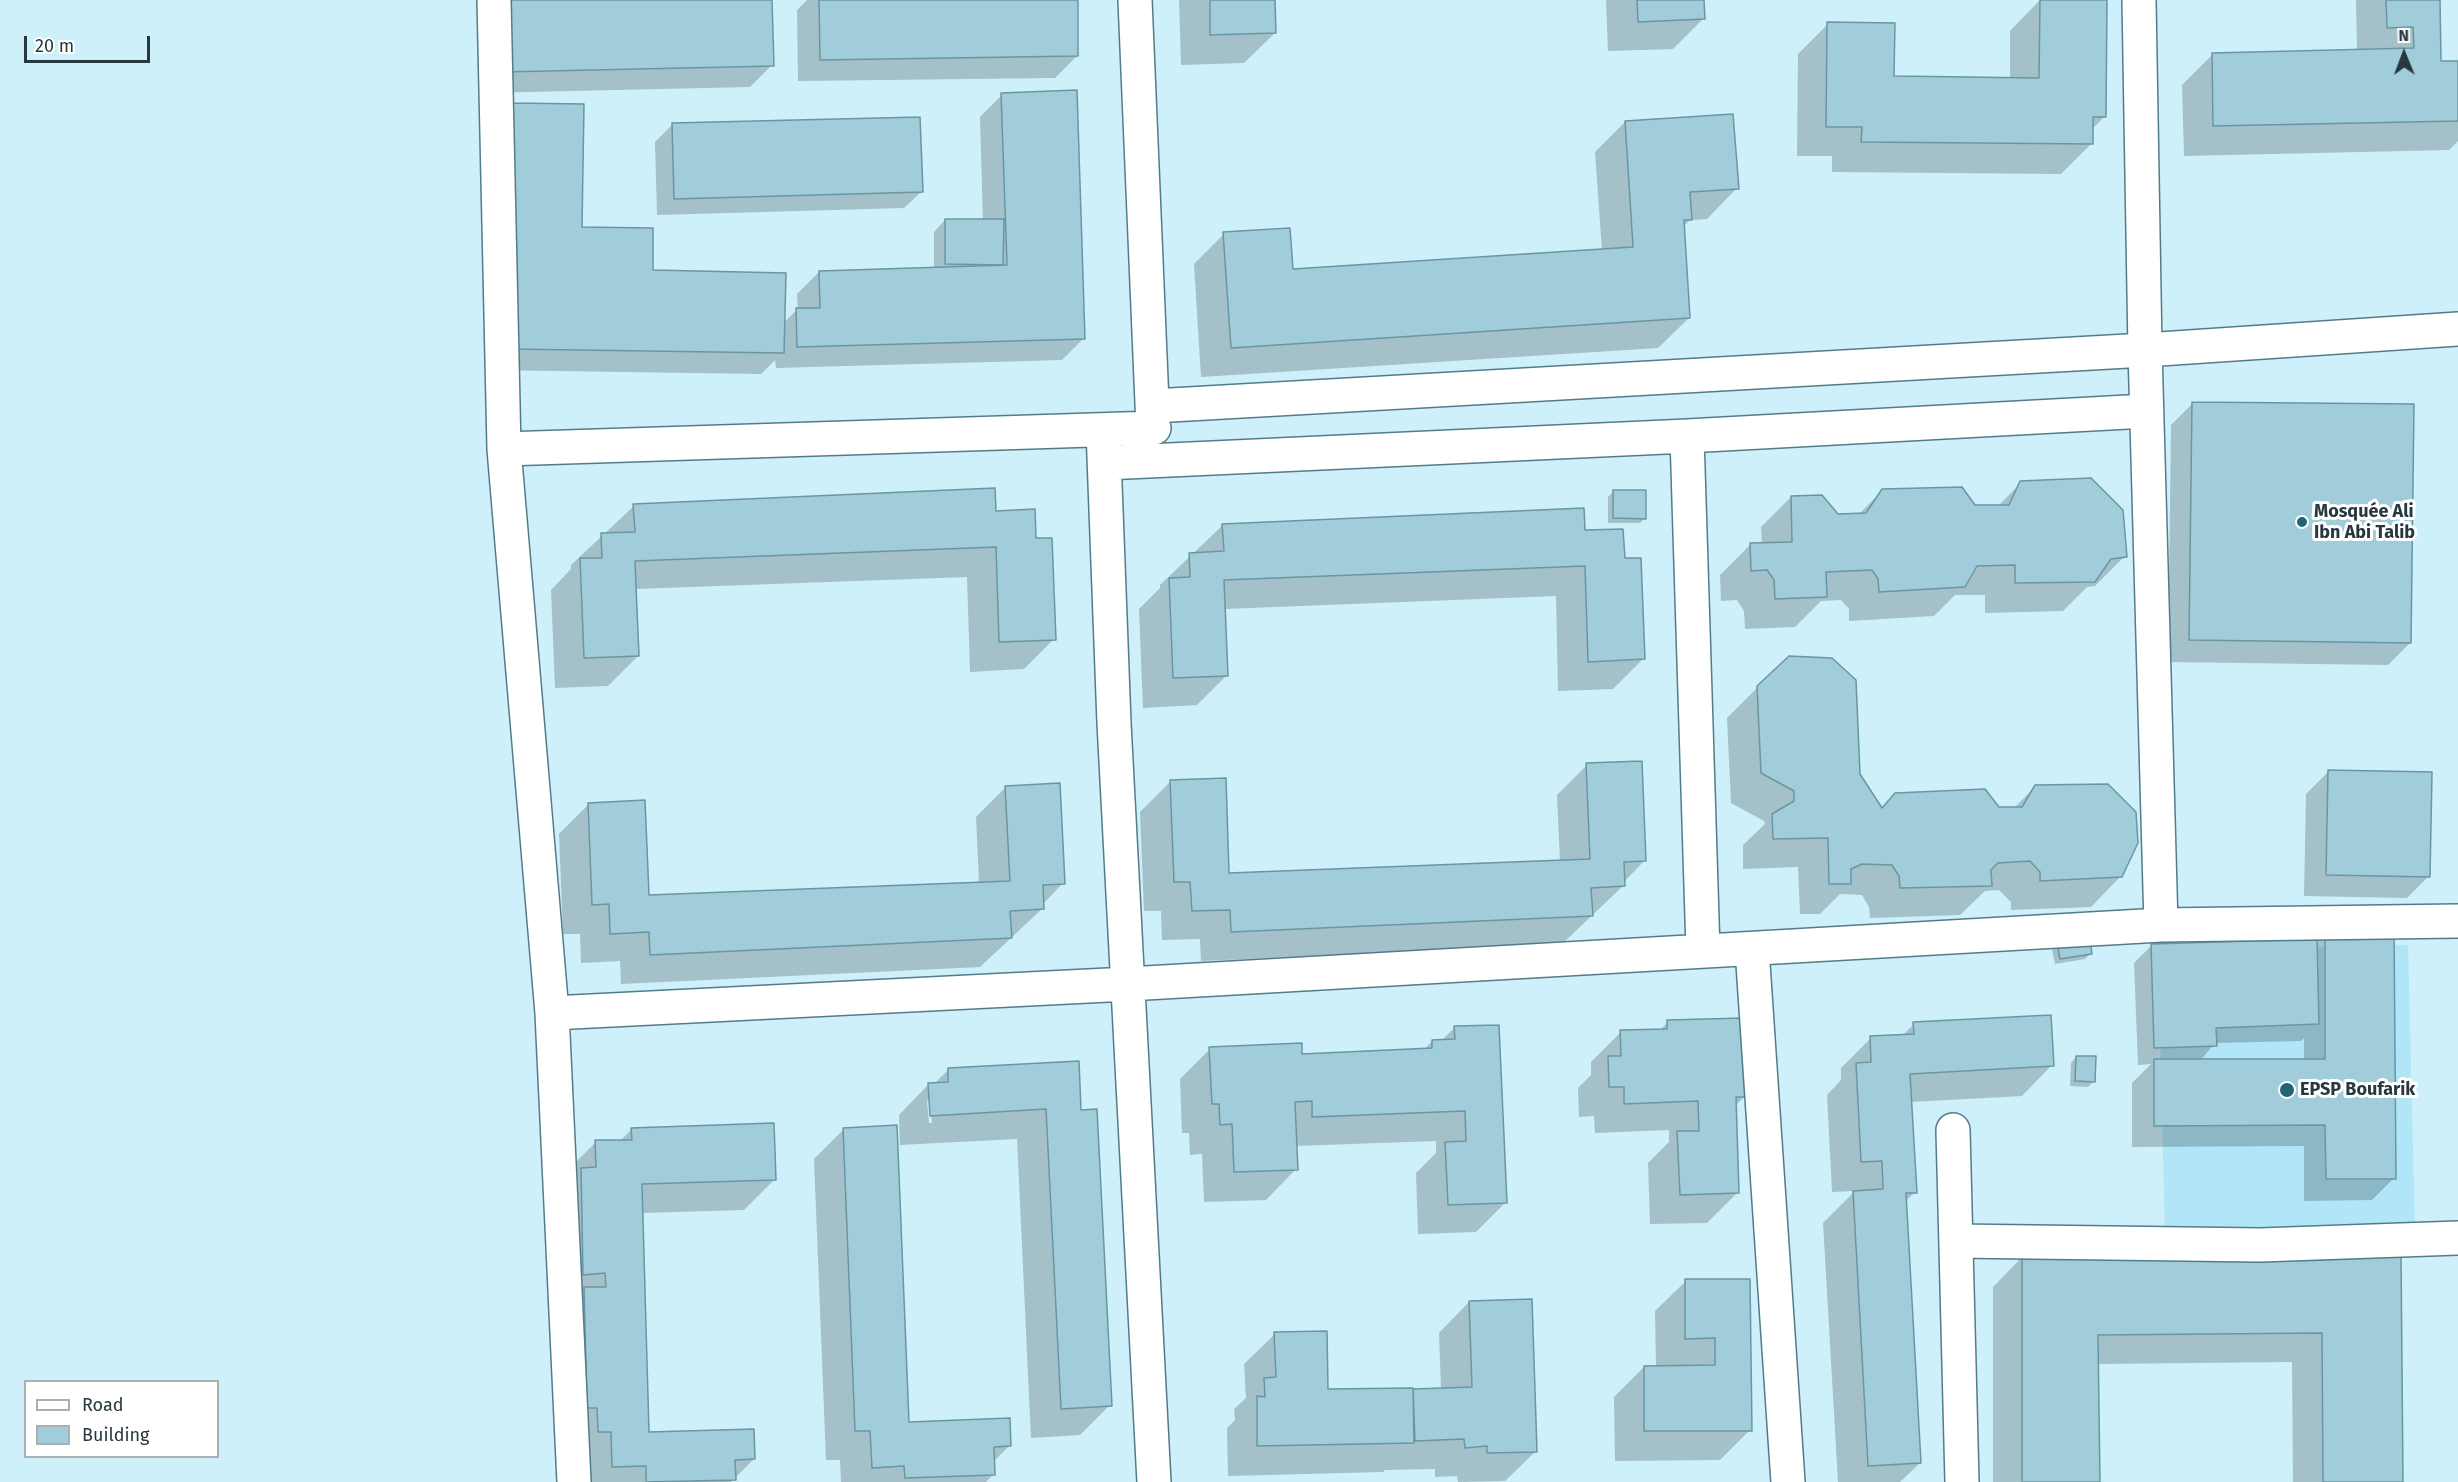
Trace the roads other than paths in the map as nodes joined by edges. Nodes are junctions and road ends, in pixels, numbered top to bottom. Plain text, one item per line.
1 (494, 0) edge
2 (1135, 0) edge
3 (2139, 0) edge
4 (2458, 329) edge
5 (2145, 350) junction
6 (2146, 411) junction
7 (1153, 417) junction
8 (1104, 430) junction
9 (1687, 436) junction
10 (504, 449) junction
11 (1155, 460) junction
12 (1105, 463) junction
13 (2458, 921) edge
14 (2161, 925) junction
15 (1752, 949) junction
16 (1703, 951) junction
17 (1128, 984) junction
18 (552, 1013) junction
19 (1953, 1130) dead end
20 (2458, 1238) edge
21 (1956, 1242) junction
22 (574, 1482) edge
23 (1154, 1482) edge
24 (1788, 1482) edge
25 (1962, 1482) edge

1 - 10 street
2 - 7 street
3 - 5 street
4 - 5 street
5 - 6 street
5 - 7 street
6 - 9 street
6 - 14 street
7 - 8 street
7 - 11 street
8 - 10 street
8 - 12 street
9 - 11 street
9 - 16 street
10 - 18 street
11 - 12 street
12 - 17 street
13 - 14 street
14 - 15 street
15 - 16 street
15 - 24 street
16 - 17 street
17 - 18 street
17 - 23 street
18 - 22 street
19 - 21 street
20 - 21 street
21 - 25 street

